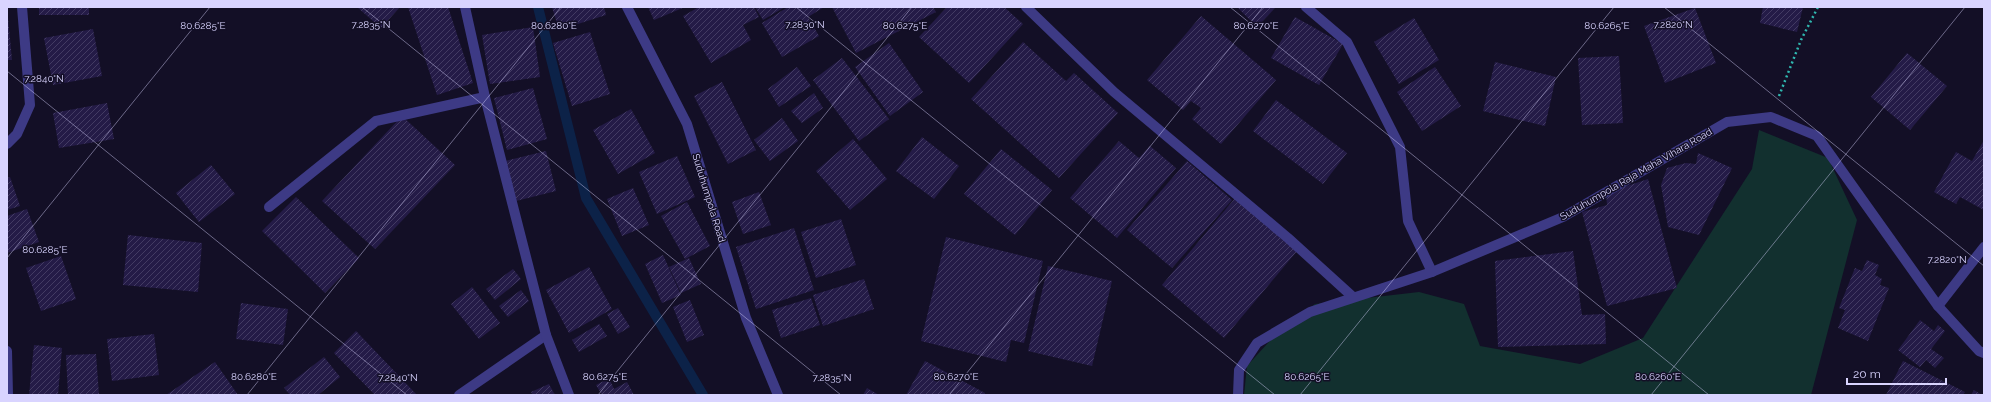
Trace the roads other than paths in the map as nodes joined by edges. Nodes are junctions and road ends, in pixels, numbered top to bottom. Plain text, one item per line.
1 (22, 7) edge
2 (466, 7) edge
3 (627, 7) edge
4 (1026, 7) edge
5 (1306, 7) edge
6 (485, 97) junction
7 (7, 144) edge
8 (269, 207) dead end
9 (1984, 247) edge
10 (1432, 272) junction
11 (1353, 297) junction
12 (1938, 306) junction
13 (546, 335) junction
14 (7, 351) edge
15 (1984, 353) edge
16 (8, 395) edge
17 (459, 395) edge
18 (569, 395) edge
19 (778, 395) edge
20 (1238, 395) edge

1 - 7 street
2 - 6 street
3 - 19 street, Suduhumpola Road
4 - 11 street
5 - 10 street
6 - 8 street
6 - 13 street
9 - 12 street
10 - 11 street, Suduhumpola Raja Maha Vihara Road
10 - 12 street, Suduhumpola Raja Maha Vihara Road
11 - 20 street, Suduhumpola Raja Maha Vihara Road
12 - 15 street, Suduhumpola Raja Maha Vihara Road
13 - 17 street
13 - 18 street
14 - 16 street

